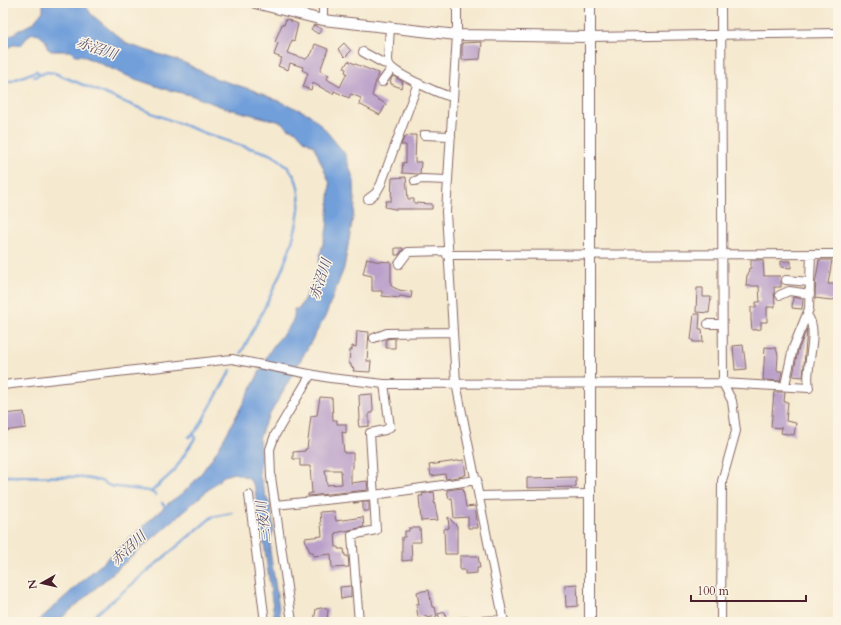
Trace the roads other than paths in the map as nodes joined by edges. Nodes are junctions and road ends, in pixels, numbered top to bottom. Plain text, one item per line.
1 (255, 3) edge
2 (323, 3) edge
3 (457, 3) edge
4 (590, 3) edge
5 (721, 3) edge
6 (323, 20) junction
7 (390, 28) junction
8 (838, 33) edge
9 (457, 35) junction
10 (721, 36) junction
11 (590, 37) junction
12 (363, 52) dead end
13 (390, 66) junction
14 (382, 82) dead end
15 (418, 83) junction
16 (453, 96) junction
17 (424, 135) dead end
18 (450, 136) junction
19 (448, 180) junction
20 (415, 181) dead end
21 (368, 199) dead end
22 (447, 253) junction
23 (722, 254) junction
24 (812, 254) junction
25 (838, 254) edge
26 (590, 255) junction
27 (399, 264) dead end
28 (786, 280) dead end
29 (810, 282) junction
30 (810, 294) junction
31 (780, 296) dead end
32 (807, 315) junction
33 (708, 324) dead end
34 (722, 324) junction
35 (452, 332) junction
36 (374, 338) dead end
37 (311, 374) junction
38 (456, 383) junction
39 (590, 383) junction
40 (723, 383) junction
41 (384, 384) junction
42 (3, 385) edge
43 (785, 386) junction
44 (477, 480) junction
45 (590, 494) junction
46 (248, 495) dead end
47 (374, 495) junction
48 (480, 496) junction
49 (275, 505) junction
50 (504, 621) edge
51 (265, 622) edge
52 (292, 622) edge
53 (360, 622) edge
54 (456, 622) edge
55 (590, 622) edge
56 (721, 622) edge

1 - 6 street
2 - 6 street
3 - 9 street
4 - 11 street
5 - 10 street
6 - 7 street
7 - 9 street
7 - 13 street
8 - 10 street
9 - 11 street
9 - 16 street
10 - 11 street
10 - 23 street
11 - 26 street
12 - 13 street
13 - 14 street
13 - 15 street
15 - 16 street
15 - 21 street
16 - 18 street
17 - 18 street
18 - 19 street
19 - 20 street
19 - 22 street
22 - 26 street
22 - 27 street
22 - 35 street
23 - 24 street
23 - 26 street
23 - 34 street
24 - 25 street
24 - 29 street
26 - 39 street
28 - 29 street
29 - 30 street
30 - 31 street
30 - 32 street
32 - 43 street
32 - 43 street
33 - 34 street
34 - 40 street
35 - 36 street
35 - 38 street
37 - 41 street
37 - 42 street
37 - 49 street
38 - 39 street
38 - 41 street
38 - 44 street
39 - 40 street
39 - 45 street
40 - 43 street
40 - 56 street
41 - 47 street
44 - 47 street
44 - 48 street
45 - 48 street
45 - 55 street
46 - 51 street
47 - 49 street
47 - 53 street
48 - 50 street
49 - 52 street
50 - 54 street

